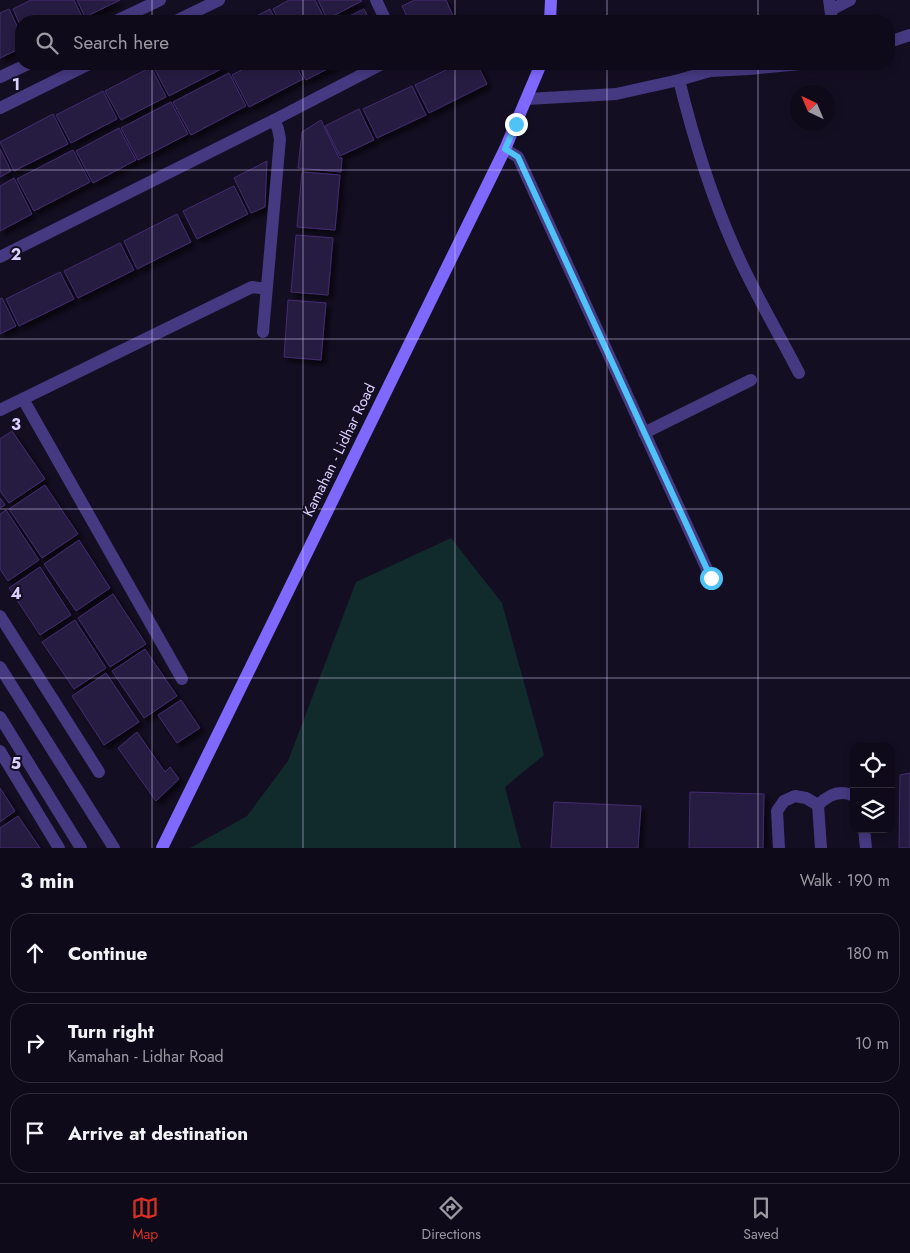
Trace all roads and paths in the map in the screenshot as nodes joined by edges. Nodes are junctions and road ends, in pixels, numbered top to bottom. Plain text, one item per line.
1 (160, 0) edge
2 (219, 0) edge
3 (376, 0) edge
4 (551, 0) edge
5 (850, 0) edge
6 (831, 10) edge
7 (129, 15) edge
8 (188, 15) edge
9 (383, 15) edge
10 (550, 15) edge
11 (910, 35) edge
12 (895, 40) edge
13 (15, 70) edge
14 (77, 70) edge
15 (370, 70) edge
16 (539, 70) edge
17 (730, 70) edge
18 (0, 77) edge
19 (679, 80) junction
20 (527, 99) junction
21 (0, 108) edge
22 (274, 120) junction
23 (505, 149) junction
24 (0, 257) edge
25 (266, 289) junction
26 (263, 332) dead end
27 (799, 373) dead end
28 (751, 380) dead end
29 (23, 399) junction
30 (0, 410) edge
31 (644, 433) junction
32 (711, 578) dead end
33 (0, 616) edge
34 (0, 667) edge
35 (182, 679) dead end
36 (0, 717) edge
37 (0, 751) edge
38 (99, 772) dead end
39 (850, 795) edge
40 (818, 805) junction
41 (864, 833) edge
42 (59, 848) edge
43 (81, 848) edge
44 (114, 848) edge
45 (162, 848) edge
46 (779, 848) edge
47 (821, 848) edge
48 (866, 848) edge

1 - 7 street
2 - 8 street
3 - 9 street
4 - 10 main road
5 - 6 street
11 - 12 street
13 - 18 street
14 - 21 street
15 - 22 street
16 - 20 main road, Kamahan - Lidhar Road
17 - 19 street
19 - 20 street
19 - 27 street
20 - 23 main road, Kamahan - Lidhar Road
22 - 24 street
22 - 25 street
23 - 31 street
23 - 45 main road, Kamahan - Lidhar Road
25 - 26 street
25 - 29 street
28 - 31 street
29 - 30 street
29 - 35 street
31 - 32 street
33 - 38 street
34 - 44 street
36 - 43 street
37 - 42 street
39 - 40 street
40 - 46 street
40 - 47 street
41 - 48 street

